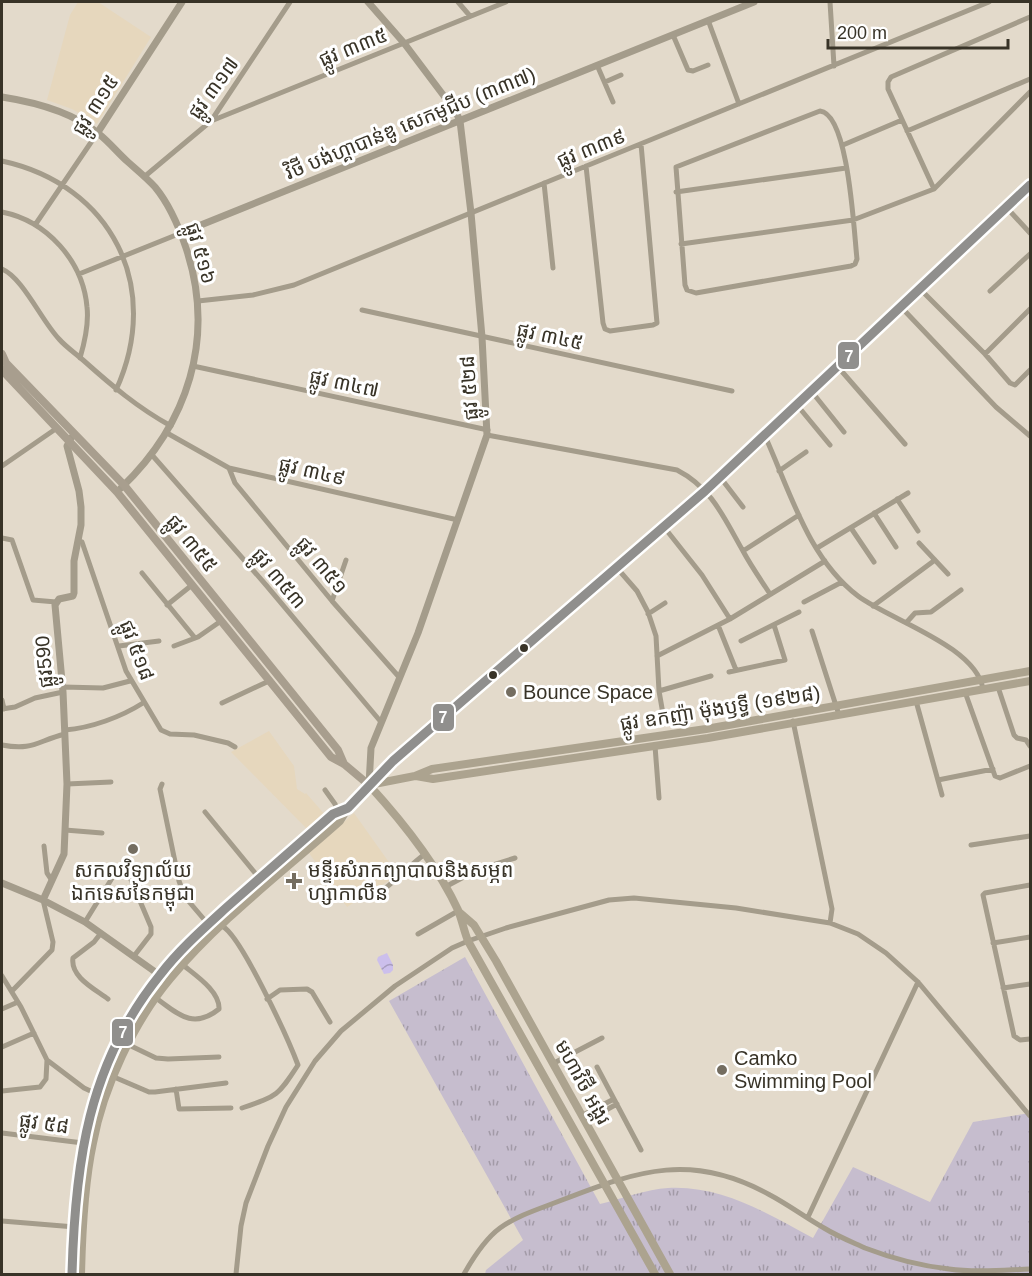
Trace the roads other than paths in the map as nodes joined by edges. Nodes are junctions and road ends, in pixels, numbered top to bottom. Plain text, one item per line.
1 (182, 2) edge
2 (290, 2) edge
3 (368, 2) edge
4 (458, 2) edge
5 (506, 2) edge
6 (754, 2) edge
7 (830, 2) edge
8 (989, 2) edge
9 (470, 16) junction
10 (1030, 17) edge
11 (708, 20) junction
12 (673, 34) junction
13 (404, 43) junction
14 (597, 65) junction
15 (708, 65) dead end
16 (834, 66) junction
17 (621, 75) dead end
18 (1030, 79) edge
19 (605, 82) junction
20 (1030, 92) edge
21 (2, 97) edge
22 (614, 102) dead end
23 (739, 104) junction
24 (902, 120) junction
25 (460, 121) junction
26 (211, 122) junction
27 (907, 131) junction
28 (98, 132) junction
29 (640, 144) junction
30 (843, 145) junction
31 (2, 161) edge
32 (586, 166) junction
33 (846, 168) junction
34 (144, 177) junction
35 (544, 183) junction
36 (63, 184) junction
37 (1030, 185) edge
38 (934, 189) junction
39 (676, 192) junction
40 (1007, 208) junction
41 (2, 212) edge
42 (471, 213) junction
43 (853, 220) junction
44 (35, 225) junction
45 (181, 233) junction
46 (1030, 233) edge
47 (681, 244) junction
48 (1030, 254) edge
49 (123, 256) junction
50 (553, 268) dead end
51 (2, 269) edge
52 (79, 274) junction
53 (920, 289) junction
54 (990, 291) dead end
55 (198, 301) junction
56 (901, 307) junction
57 (1030, 309) edge
58 (362, 310) dead end
59 (482, 337) junction
60 (2, 354) edge
61 (985, 354) junction
62 (80, 358) junction
63 (194, 366) junction
64 (838, 367) junction
65 (2, 370) edge
66 (1030, 370) edge
67 (116, 390) junction
68 (732, 391) dead end
69 (812, 392) junction
70 (797, 405) junction
71 (60, 426) junction
72 (171, 426) junction
73 (487, 432) junction
74 (844, 432) dead end
75 (167, 434) junction
76 (765, 436) junction
77 (1030, 436) edge
78 (71, 437) junction
79 (905, 444) dead end
80 (830, 445) dead end
81 (806, 452) dead end
82 (152, 455) junction
83 (2, 466) edge
84 (229, 468) junction
85 (779, 471) junction
86 (720, 477) junction
87 (120, 489) junction
88 (705, 491) junction
89 (908, 493) dead end
90 (897, 499) junction
91 (743, 507) dead end
92 (874, 513) junction
93 (799, 515) junction
94 (458, 520) junction
95 (664, 527) junction
96 (851, 528) junction
97 (918, 531) dead end
98 (2, 538) edge
99 (78, 541) junction
100 (919, 543) dead end
101 (897, 547) dead end
102 (817, 548) junction
103 (742, 551) junction
104 (346, 560) dead end
105 (934, 560) junction
106 (825, 561) junction
107 (874, 562) dead end
108 (617, 568) junction
109 (142, 573) dead end
110 (948, 574) dead end
111 (842, 582) junction
112 (192, 585) junction
113 (961, 590) dead end
114 (770, 594) junction
115 (332, 601) junction
116 (56, 602) junction
117 (804, 602) dead end
118 (665, 603) dead end
119 (167, 605) junction
120 (873, 606) junction
121 (799, 612) dead end
122 (648, 614) junction
123 (730, 619) junction
124 (221, 621) junction
125 (906, 623) junction
126 (718, 625) junction
127 (774, 625) junction
128 (812, 631) dead end
129 (195, 638) junction
130 (159, 641) dead end
131 (741, 641) dead end
132 (119, 646) junction
133 (174, 646) dead end
134 (657, 656) junction
135 (736, 670) junction
136 (1030, 671) edge
137 (729, 672) dead end
138 (711, 676) dead end
139 (399, 677) junction
140 (982, 680) junction
141 (130, 681) junction
142 (269, 681) junction
143 (1030, 681) edge
144 (998, 687) junction
145 (983, 689) junction
146 (63, 690) junction
147 (659, 691) junction
148 (965, 692) junction
149 (2, 700) edge
150 (916, 701) junction
151 (143, 703) junction
152 (222, 703) dead end
153 (835, 706) junction
154 (3, 709) edge
155 (663, 714) dead end
156 (792, 714) junction
157 (839, 715) junction
158 (381, 722) junction
159 (794, 723) junction
160 (65, 732) junction
161 (678, 733) junction
162 (679, 742) junction
163 (2, 745) edge
164 (655, 746) junction
165 (1030, 746) edge
166 (235, 747) dead end
167 (344, 764) junction
168 (1030, 766) edge
169 (993, 769) junction
170 (415, 776) junction
171 (938, 780) junction
172 (111, 782) dead end
173 (68, 784) junction
174 (162, 784) dead end
175 (369, 785) junction
176 (325, 790) dead end
177 (942, 795) dead end
178 (659, 798) dead end
179 (348, 808) junction
180 (206, 812) dead end
181 (338, 812) junction
182 (65, 830) junction
183 (102, 833) dead end
184 (1030, 836) edge
185 (971, 845) dead end
186 (44, 846) dead end
187 (424, 854) junction
188 (515, 858) dead end
189 (51, 879) junction
190 (260, 879) junction
191 (2, 883) edge
192 (1030, 885) edge
193 (444, 887) junction
194 (377, 894) dead end
195 (43, 900) junction
196 (458, 911) junction
197 (86, 922) junction
198 (830, 923) junction
199 (207, 924) junction
200 (222, 926) junction
201 (101, 933) junction
202 (418, 934) dead end
203 (481, 936) junction
204 (1030, 937) edge
205 (468, 940) junction
206 (993, 943) junction
207 (134, 956) junction
208 (183, 965) junction
209 (160, 974) junction
210 (2, 976) edge
211 (168, 981) junction
212 (918, 982) junction
213 (1030, 984) edge
214 (1003, 988) junction
215 (12, 991) junction
216 (156, 998) junction
217 (108, 999) dead end
218 (267, 999) junction
219 (18, 1002) junction
220 (2, 1009) edge
221 (330, 1022) dead end
222 (34, 1033) junction
223 (602, 1038) dead end
224 (1030, 1039) edge
225 (129, 1045) junction
226 (2, 1047) edge
227 (219, 1057) dead end
228 (47, 1060) junction
229 (554, 1064) junction
230 (597, 1067) dead end
231 (114, 1077) junction
232 (226, 1083) dead end
233 (176, 1089) junction
234 (2, 1092) edge
235 (97, 1094) junction
236 (616, 1102) junction
237 (231, 1108) dead end
238 (242, 1108) dead end
239 (1030, 1116) edge
240 (584, 1118) junction
241 (2, 1133) edge
242 (83, 1143) junction
243 (640, 1150) dead end
244 (619, 1179) junction
245 (606, 1183) junction
246 (808, 1217) junction
247 (2, 1221) edge
248 (75, 1227) junction
249 (1030, 1269) edge
250 (72, 1275) edge
251 (81, 1275) edge
252 (236, 1275) edge
253 (464, 1275) edge
254 (655, 1275) edge
255 (670, 1275) edge

1 - 28 street, ផ្លូវ ៣១៥
2 - 26 street, ផ្លូវ ៣១៧
3 - 13 street, ផ្លូវ ៥២៨
4 - 9 street
5 - 9 street, ផ្លូវ ៣៣៥
6 - 11 street, វិថី បង់ហ្គាបាន់ឌូ សេកមូជីប (៣៣៧)
7 - 16 street
8 - 16 street, ផ្លូវ ៣៣៩
9 - 13 street, ផ្លូវ ៣៣៥
10 - 24 street
11 - 12 street, វិថី បង់ហ្គាបាន់ឌូ សេកមូជីប (៣៣៧)
11 - 23 street
12 - 14 street, វិថី បង់ហ្គាបាន់ឌូ សេកមូជីប (៣៣៧)
12 - 15 street
13 - 25 street, ផ្លូវ ៥២៨
13 - 26 street, ផ្លូវ ៣៣៥
14 - 19 street
14 - 25 street, វិថី បង់ហ្គាបាន់ឌូ សេកមូជីប (៣៣៧)
16 - 23 street, ផ្លូវ ៣៣៩
17 - 19 street
18 - 27 street
19 - 22 street
20 - 38 street
21 - 28 street, ផ្លូវ ៥១៦
23 - 29 street, ផ្លូវ ៣៣៩
24 - 27 street
24 - 30 street
25 - 42 street, ផ្លូវ ៥២៨
25 - 45 street, វិថី បង់ហ្គាបាន់ឌូ សេកមូជីប (៣៣៧)
26 - 34 street, ផ្លូវ ៣១៧
27 - 38 street
28 - 34 street, ផ្លូវ ៥១៦
28 - 36 street, ផ្លូវ ៣១៥
29 - 32 street, ផ្លូវ ៣៣៩
29 - 32 street
30 - 33 street
30 - 39 street
31 - 36 street
32 - 35 street, ផ្លូវ ៣៣៩
33 - 39 street
33 - 43 street
34 - 45 street, ផ្លូវ ៥១៦
35 - 42 street, ផ្លូវ ៣៣៩
35 - 50 street
36 - 44 street, ផ្លូវ ៣១៥
36 - 49 street
37 - 40 main road
38 - 43 street
39 - 47 street
40 - 46 street
40 - 53 main road
41 - 44 street
42 - 55 street, ផ្លូវ ៣៣៩
42 - 59 street, ផ្លូវ ៥២៨
43 - 47 street
43 - 47 street
44 - 52 street
45 - 49 street, វិថី បង់ហ្គាបាន់ឌូ សេកមូជីប (៣៣៧)
45 - 55 street, ផ្លូវ ៥១៦
48 - 54 street
49 - 52 street, វិថី បង់ហ្គាបាន់ឌូ សេកមូជីប (៣៣៧)
49 - 67 street
51 - 62 street
52 - 62 street
53 - 56 main road
53 - 61 street
55 - 63 street, ផ្លូវ ៥១៦
56 - 64 main road
56 - 77 street
57 - 61 street
58 - 59 street, ផ្លូវ ៣៤៥
59 - 68 street, ផ្លូវ ៣៤៥
59 - 73 street, ផ្លូវ ៥២៨
60 - 71 main road, ផ្លូវ ៣៥៥
61 - 66 street
62 - 67 street
63 - 72 street, ផ្លូវ ៥១៦
63 - 73 street, ផ្លូវ ៣៤៧
64 - 69 main road
64 - 79 street
65 - 71 main road, ផ្លូវ ៣៥៥
67 - 72 street
69 - 70 main road
69 - 74 street
70 - 76 main road
70 - 80 street
71 - 78 main road, ផ្លូវ ៣៥៥
71 - 83 street
72 - 75 street, ផ្លូវ ៥១៦
73 - 88 street, ផ្លូវ ៣៤៧
73 - 94 street, ផ្លូវ ៥២៨
75 - 82 street, ផ្លូវ ៥១៦
75 - 84 street, ផ្លូវ ៣៤៩
76 - 85 street
76 - 86 main road
78 - 87 main road, ផ្លូវ ៣៥៥
78 - 99 street
81 - 85 street
82 - 87 street, ផ្លូវ ៥១៦
82 - 158 street, ផ្លូវ ៣៥៣
84 - 94 street, ផ្លូវ ៣៤៩
84 - 115 street, ផ្លូវ ៣៥១
85 - 93 street
86 - 88 main road
86 - 91 street
87 - 112 main road, ផ្លូវ ៣៥៥
87 - 167 main road, ផ្លូវ ៣៥៥
88 - 95 main road
88 - 103 street, ផ្លូវ ៣៤៧
89 - 90 street
90 - 92 street
90 - 97 street
92 - 96 street
92 - 101 street
93 - 102 street
93 - 103 street
94 - 139 street, ផ្លូវ ៥២៨
95 - 108 main road
95 - 123 street
96 - 102 street
96 - 107 street
98 - 116 street
99 - 116 street
99 - 132 street, ផ្លូវ ៥១៨
100 - 105 street
102 - 106 street
103 - 114 street, ផ្លូវ ៣៤៧
104 - 115 street
105 - 110 street
105 - 120 street
106 - 111 street
106 - 114 street
108 - 122 street
108 - 175 main road
109 - 119 street
111 - 117 street
111 - 120 street
112 - 119 street
112 - 124 main road, ផ្លូវ ៣៥៥
113 - 125 street
114 - 123 street
115 - 139 street, ផ្លូវ ៣៥១
116 - 146 street, ផ្លូវ590
118 - 122 street
119 - 129 street
120 - 125 street
121 - 127 street
122 - 134 street
123 - 126 street
124 - 129 street
124 - 142 main road, ផ្លូវ ៣៥៥
125 - 140 street
126 - 134 street
126 - 135 street
127 - 131 street
127 - 135 street
128 - 153 street
129 - 133 street
130 - 132 street
132 - 141 street, ផ្លូវ ៥១៨
134 - 147 street
135 - 137 street
136 - 140 main road, ផ្លូវ ឧកញ៉ា ម៉ុងឫទ្ធី (១៩២៨)
138 - 147 street
139 - 158 street, ផ្លូវ ៥២៨
140 - 145 street
140 - 153 main road, ផ្លូវ ឧកញ៉ា ម៉ុងឫទ្ធី (១៩២៨)
141 - 146 street
141 - 151 street, ផ្លូវ ៥១៨
142 - 152 street
142 - 167 main road, ផ្លូវ ៣៥៥
143 - 144 main road, ផ្លូវ ឧកញ៉ា ម៉ុងឫទ្ធី (១៩២៨)
144 - 145 main road, ផ្លូវ ឧកញ៉ា ម៉ុងឫទ្ធី (១៩២៨)
144 - 165 street
145 - 148 main road, ផ្លូវ ឧកញ៉ា ម៉ុងឫទ្ធី (១៩២៨)
146 - 154 street
146 - 160 street, ផ្លូវ590
147 - 155 street
148 - 150 main road, ផ្លូវ ឧកញ៉ា ម៉ុងឫទ្ធី (១៩២៨)
148 - 169 street
149 - 154 street
150 - 157 main road, ផ្លូវ ឧកញ៉ា ម៉ុងឫទ្ធី (១៩២៨)
150 - 171 street
151 - 160 street
151 - 166 street, ផ្លូវ ៥១៨
153 - 156 main road, ផ្លូវ ឧកញ៉ា ម៉ុងឫទ្ធី (១៩២៨)
153 - 157 street
156 - 159 street
156 - 161 main road, ផ្លូវ ឧកញ៉ា ម៉ុងឫទ្ធី (១៩២៨)
157 - 159 main road, ផ្លូវ ឧកញ៉ា ម៉ុងឫទ្ធី (១៩២៨)
158 - 175 street, ផ្លូវ ៥២៨
159 - 162 main road, ផ្លូវ ឧកញ៉ា ម៉ុងឫទ្ធី (១៩២៨)
159 - 198 street
160 - 163 street
160 - 173 street, ផ្លូវ590
161 - 162 main road
161 - 170 main road, ផ្លូវ ឧកញ៉ា ម៉ុងឫទ្ធី (១៩២៨)
162 - 164 main road, ផ្លូវ ឧកញ៉ា ម៉ុងឫទ្ធី (១៩២៨)
164 - 170 main road, ផ្លូវ ឧកញ៉ា ម៉ុងឫទ្ធី (១៩២៨)
164 - 178 street
167 - 175 main road, ផ្លូវ ៣៥៥
168 - 169 street
169 - 171 street
170 - 175 main road, ផ្លូវ ឧកញ៉ា ម៉ុងឫទ្ធី (១៩២៨)
171 - 177 street
172 - 173 street
173 - 182 street, ផ្លូវ590
174 - 199 street
175 - 179 main road
175 - 187 main road, មហាវិថី អង្គរ
176 - 181 street
179 - 181 main road
179 - 200 main road
180 - 190 street
181 - 190 main road
182 - 183 street
182 - 189 street, ផ្លូវ590
184 - 185 street
186 - 189 street
187 - 193 main road, មហាវិថី អង្គរ
187 - 194 street
188 - 193 street
189 - 195 street, ផ្លូវ590
190 - 199 main road
191 - 195 street
192 - 206 street
193 - 196 main road, មហាវិថី អង្គរ
195 - 197 street
195 - 215 street
196 - 202 street
196 - 203 main road, មហាវិថី អង្គរ
196 - 205 main road, មហាវិថី អង្គរ
197 - 201 street
197 - 207 street
198 - 203 street
198 - 212 street
199 - 200 street
199 - 209 main road
200 - 208 main road
200 - 218 street
201 - 207 street
201 - 217 street
203 - 205 street
203 - 229 main road, មហាវិថី អង្គរ
204 - 206 street
205 - 245 main road, មហាវិថី អង្គរ
205 - 252 street
206 - 214 street
207 - 209 street
208 - 211 main road
208 - 216 street
209 - 211 street
209 - 235 main road
210 - 215 street
211 - 216 main road
212 - 239 street
212 - 246 street
213 - 214 street
214 - 224 street
215 - 219 street
216 - 225 main road
218 - 221 street
218 - 238 street
219 - 220 street
219 - 222 street
222 - 226 street
222 - 228 street
223 - 229 street
225 - 227 street
225 - 231 main road
228 - 234 street
228 - 235 street
229 - 240 main road, មហាវិថី អង្គរ
230 - 236 street
231 - 233 street
231 - 251 main road
232 - 233 street
233 - 237 street
235 - 242 main road
236 - 240 street
236 - 243 street
240 - 244 main road, មហាវិថី អង្គរ
241 - 242 street, ផ្លូវ ៥៨
242 - 248 main road
244 - 245 street
244 - 246 street
244 - 255 main road, មហាវិថី អង្គរ
245 - 253 street
245 - 254 main road, មហាវិថី អង្គរ
246 - 249 street
247 - 248 street
248 - 250 main road

